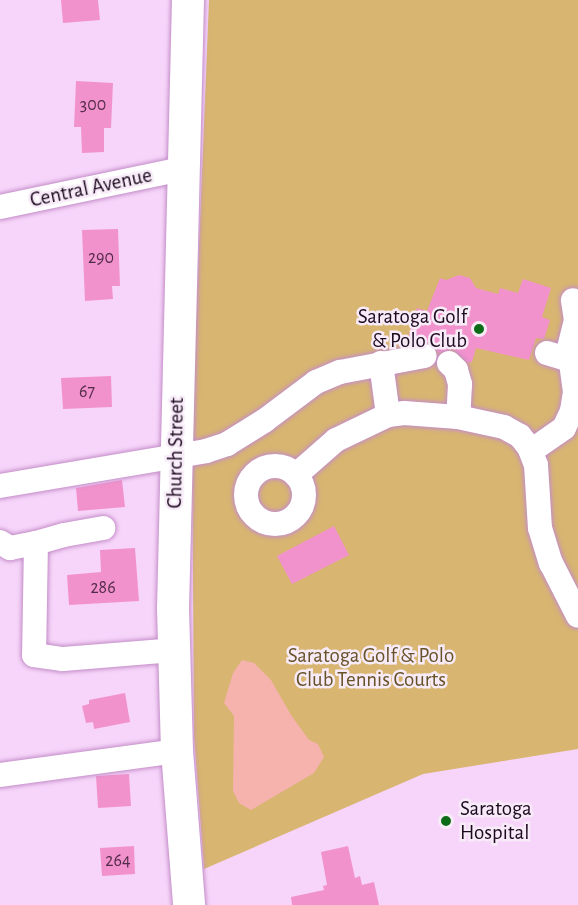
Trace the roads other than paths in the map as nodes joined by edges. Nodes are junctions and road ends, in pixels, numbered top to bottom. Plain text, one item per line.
1 (188, 0) edge
2 (182, 169) junction
3 (0, 207) edge
4 (573, 300) dead end
5 (547, 353) dead end
6 (425, 356) dead end
7 (570, 360) junction
8 (381, 363) junction
9 (449, 363) dead end
10 (388, 415) junction
11 (458, 417) junction
12 (531, 451) junction
13 (175, 455) junction
14 (296, 475) dead end
15 (0, 486) edge
16 (103, 528) dead end
17 (0, 542) edge
18 (36, 543) junction
19 (578, 616) edge
20 (174, 650) junction
21 (177, 751) junction
22 (0, 775) edge
23 (189, 905) edge

1 - 2 main road, Church Street
2 - 3 street, Central Avenue
2 - 13 main road, Church Street
4 - 7 street
5 - 7 street
6 - 8 street
7 - 12 street
8 - 10 street
8 - 13 street
9 - 11 street
10 - 11 street
10 - 14 street
11 - 12 street
12 - 19 street
13 - 15 street
13 - 20 main road, Church Street
16 - 18 street
17 - 18 street
18 - 20 street
20 - 21 main road, Church Street
21 - 22 street
21 - 23 main road, Church Street

